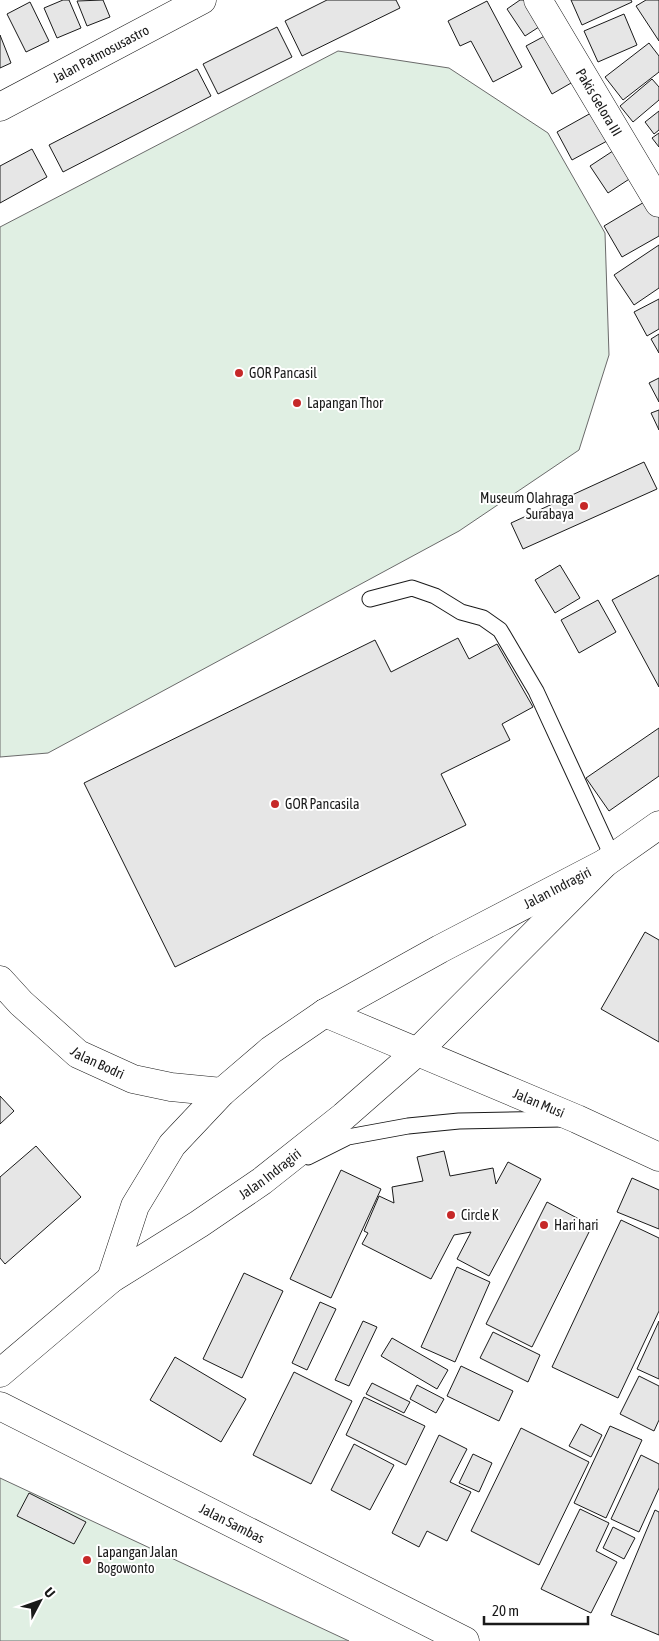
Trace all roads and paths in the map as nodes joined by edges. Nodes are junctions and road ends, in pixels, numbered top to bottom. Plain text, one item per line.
1 (202, 0) edge
2 (538, 0) edge
3 (0, 107) edge
4 (659, 203) edge
5 (370, 599) dead end
6 (659, 825) edge
7 (609, 861) junction
8 (0, 980) edge
9 (324, 1013) junction
10 (417, 1052) junction
11 (222, 1092) junction
12 (577, 1119) junction
13 (659, 1157) edge
14 (262, 1181) junction
15 (111, 1279) junction
16 (0, 1373) edge
17 (0, 1406) edge
18 (465, 1641) edge

1 - 3 street, Jalan Patmosusastro
2 - 4 street, Pakis Gelora III
5 - 7 lane
6 - 7 street, Jalan Indragiri
7 - 9 street, Jalan Indragiri
7 - 10 street, Jalan Indragiri
8 - 11 street, Jalan Bodri
9 - 10 street
9 - 11 street, Jalan Indragiri
10 - 12 street, Jalan Musi
10 - 14 street, Jalan Indragiri
11 - 15 street, Jalan Indragiri
12 - 13 street, Jalan Musi
12 - 14 lane
14 - 15 street, Jalan Indragiri
15 - 16 street, Jalan Indragiri
17 - 18 street, Jalan Sambas

